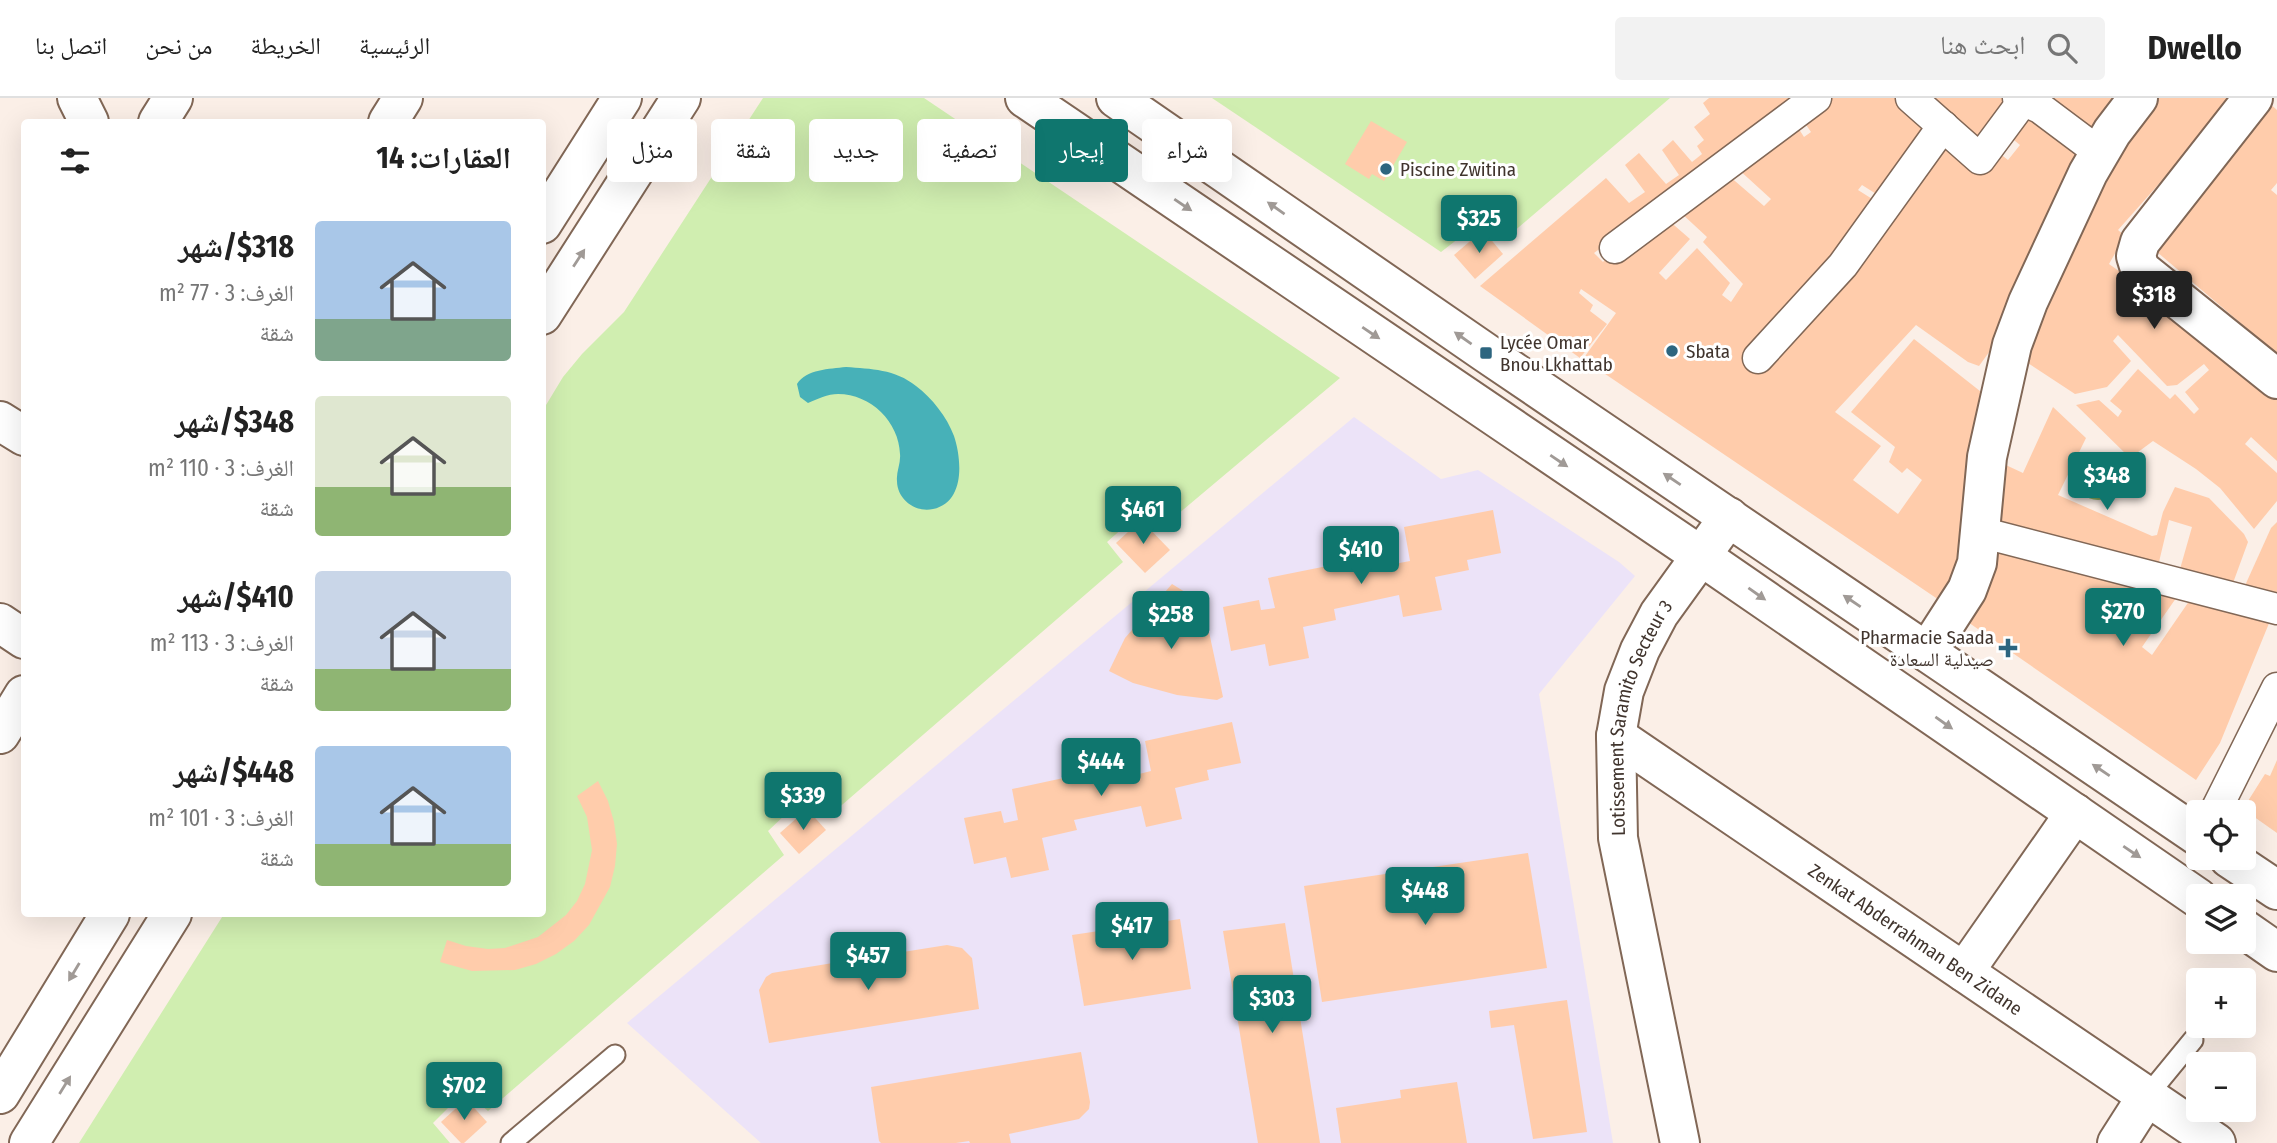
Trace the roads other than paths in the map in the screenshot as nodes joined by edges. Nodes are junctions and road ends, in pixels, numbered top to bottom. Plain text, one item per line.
1 (77, 98) edge
2 (173, 98) edge
3 (403, 98) edge
4 (622, 98) edge
5 (681, 98) edge
6 (694, 98) edge
7 (1025, 98) edge
8 (1116, 98) edge
9 (1816, 98) edge
10 (1911, 98) edge
11 (2138, 98) edge
12 (2253, 98) edge
13 (2021, 100) edge
14 (88, 119) edge
15 (160, 119) edge
16 (390, 119) edge
17 (668, 119) edge
18 (672, 119) edge
19 (1943, 125) junction
20 (2100, 153) junction
21 (628, 182) edge
22 (546, 218) edge
23 (1615, 248) dead end
24 (546, 309) edge
25 (1758, 358) dead end
26 (2277, 379) edge
27 (0, 421) edge
28 (21, 434) edge
29 (1729, 517) junction
30 (1980, 532) junction
31 (1701, 556) junction
32 (2277, 608) edge
33 (0, 623) edge
34 (21, 637) edge
35 (1927, 652) junction
36 (2277, 688) edge
37 (21, 700) edge
38 (2270, 723) edge
39 (0, 734) edge
40 (1616, 736) junction
41 (2222, 800) edge
42 (2076, 813) junction
43 (2186, 828) edge
44 (2247, 870) edge
45 (2186, 890) edge
46 (2277, 890) edge
47 (108, 917) edge
48 (170, 917) edge
49 (2256, 937) edge
50 (2277, 952) edge
51 (1964, 972) junction
52 (2193, 1040) dead end
53 (615, 1055) dead end
54 (0, 1094) edge
55 (2147, 1096) junction
56 (29, 1143) edge
57 (511, 1143) edge
58 (1680, 1143) edge
59 (2117, 1143) edge
60 (2216, 1143) edge

1 - 14 main road
2 - 15 main road
3 - 16 main road
4 - 22 main road
5 - 17 main road
6 - 18 main road
7 -> 31 main road
29 -> 8 main road
9 - 23 street
10 - 19 street
11 - 20 main road
12 - 26 main road
13 - 19 street
13 - 20 street
19 - 25 street
20 - 30 main road
24 -> 21 main road
27 - 28 main road
29 - 31 main road, Lotissement Saramito Secteur 3
35 -> 29 main road
30 - 32 street
30 - 35 main road
31 - 40 main road, Lotissement Saramito Secteur 3
31 -> 42 main road
33 - 34 main road
43 -> 35 main road
36 - 38 street
37 - 39 main road
38 - 41 street
40 - 51 main road, Zenkat Abderrahman Ben Zidane
40 - 58 main road, Lotissement Saramito Secteur 3
42 -> 45 main road
42 - 51 main road
44 - 46 main road
47 -> 54 main road
56 -> 48 main road
49 - 50 main road
51 - 55 main road, Zenkat Abderrahman Ben Zidane
52 - 55 lane
53 - 57 lane
55 - 59 main road
55 - 60 main road, Zenkat Abderrahman Ben Zidane

